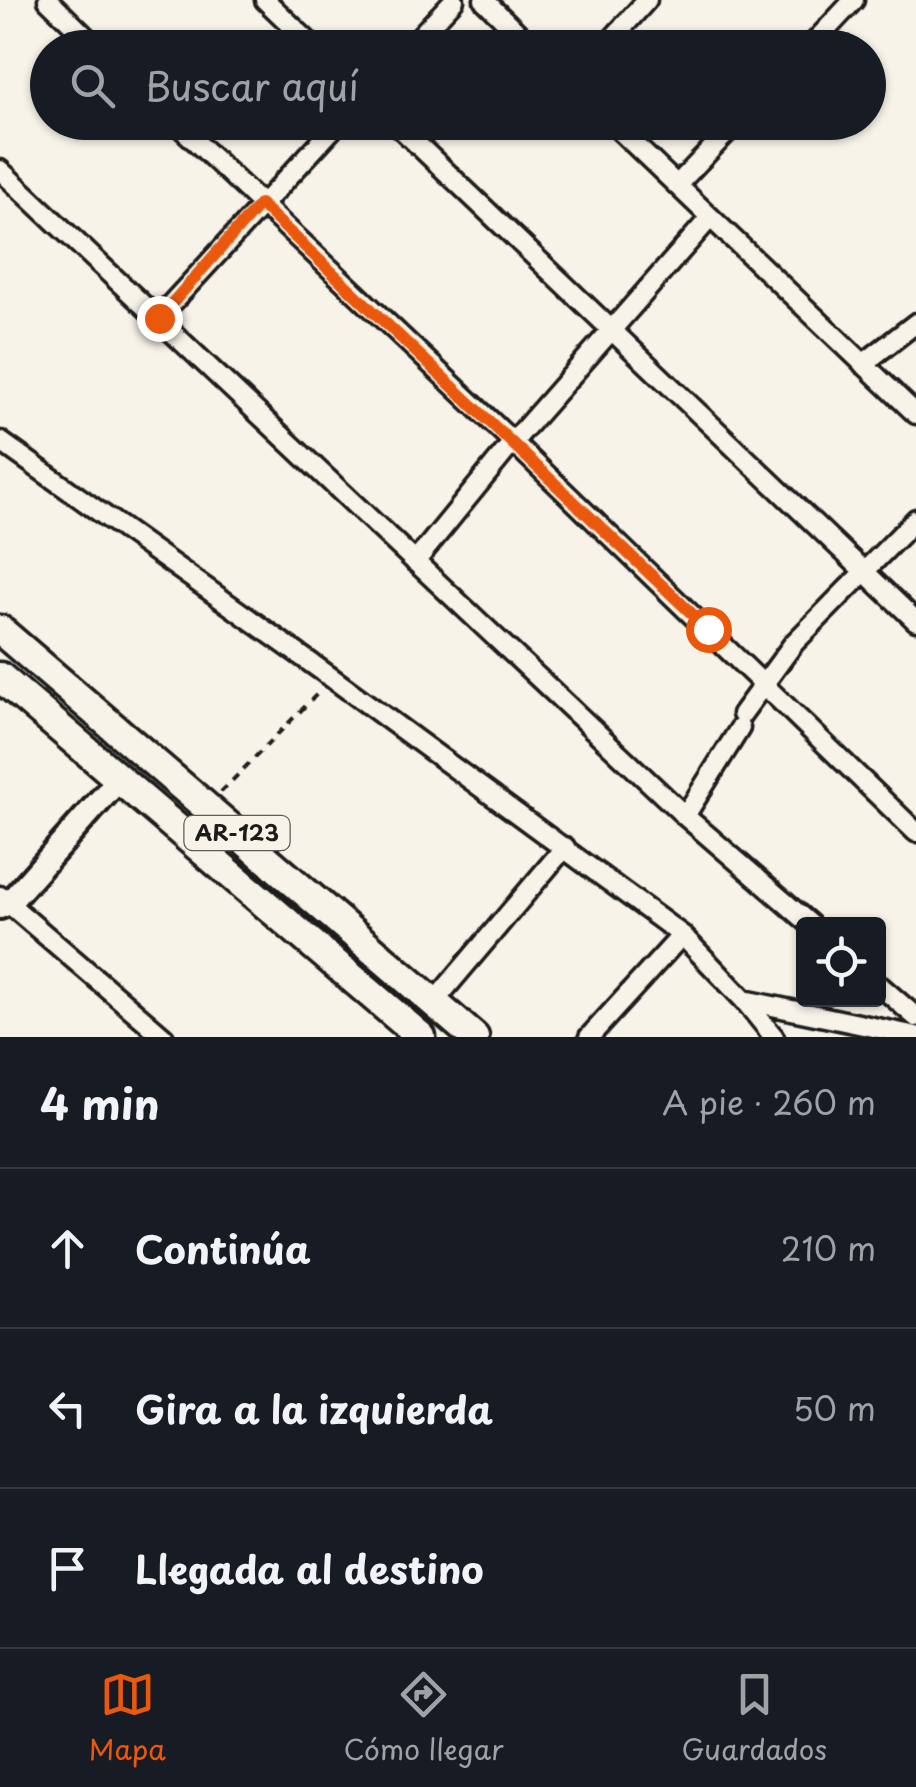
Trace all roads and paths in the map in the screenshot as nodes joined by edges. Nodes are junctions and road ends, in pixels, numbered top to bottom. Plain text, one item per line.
1 (48, 0) edge
2 (265, 0) edge
3 (454, 0) edge
4 (484, 0) edge
5 (647, 0) edge
6 (854, 0) edge
7 (79, 30) edge
8 (296, 30) edge
9 (426, 30) edge
10 (514, 30) edge
11 (620, 30) edge
12 (826, 30) edge
13 (194, 140) edge
14 (321, 140) edge
15 (413, 140) edge
16 (630, 140) edge
17 (720, 140) edge
18 (0, 170) edge
19 (678, 184) junction
20 (260, 204) junction
21 (709, 219) junction
22 (159, 318) junction
23 (916, 322) edge
24 (612, 328) junction
25 (863, 364) junction
26 (916, 414) edge
27 (0, 441) edge
28 (513, 442) junction
29 (916, 519) edge
30 (414, 562) junction
31 (865, 571) junction
32 (916, 621) edge
33 (0, 630) edge
34 (0, 678) edge
35 (332, 678) junction
36 (763, 682) junction
37 (118, 779) junction
38 (206, 807) junction
39 (684, 816) junction
40 (916, 832) edge
41 (565, 847) junction
42 (3, 902) edge
43 (802, 917) edge
44 (682, 935) junction
45 (886, 991) edge
46 (744, 1000) junction
47 (434, 1002) junction
48 (916, 1017) edge
49 (916, 1036) edge
50 (164, 1037) edge
51 (421, 1037) edge
52 (474, 1037) edge
53 (589, 1037) edge
54 (774, 1037) edge

1 - 7 street
2 - 8 street
3 - 9 street
4 - 10 street
5 - 11 street
6 - 12 street
13 - 20 street
14 - 20 street
15 - 24 street
16 - 19 street
17 - 19 street
18 - 22 street
19 - 21 street
20 - 22 street
20 - 28 street
21 - 24 street
21 - 25 street
22 - 30 street
23 - 25 street
24 - 28 street
24 - 31 street
25 - 26 street
27 - 35 street
28 - 30 street
28 - 36 street
29 - 31 street
30 - 39 street
31 - 32 street
31 - 36 street
33 - 38 main road, AR-123
34 - 37 main road, AR-123
35 - 38 path
35 - 41 street
36 - 39 street
36 - 40 street
37 - 42 street
37 - 51 main road, AR-123
38 - 47 main road, AR-123
39 - 43 street
41 - 44 street
41 - 47 street
42 - 50 street
44 - 46 street
44 - 53 street
45 - 48 street
46 - 49 street
46 - 54 street
47 - 52 main road, AR-123

